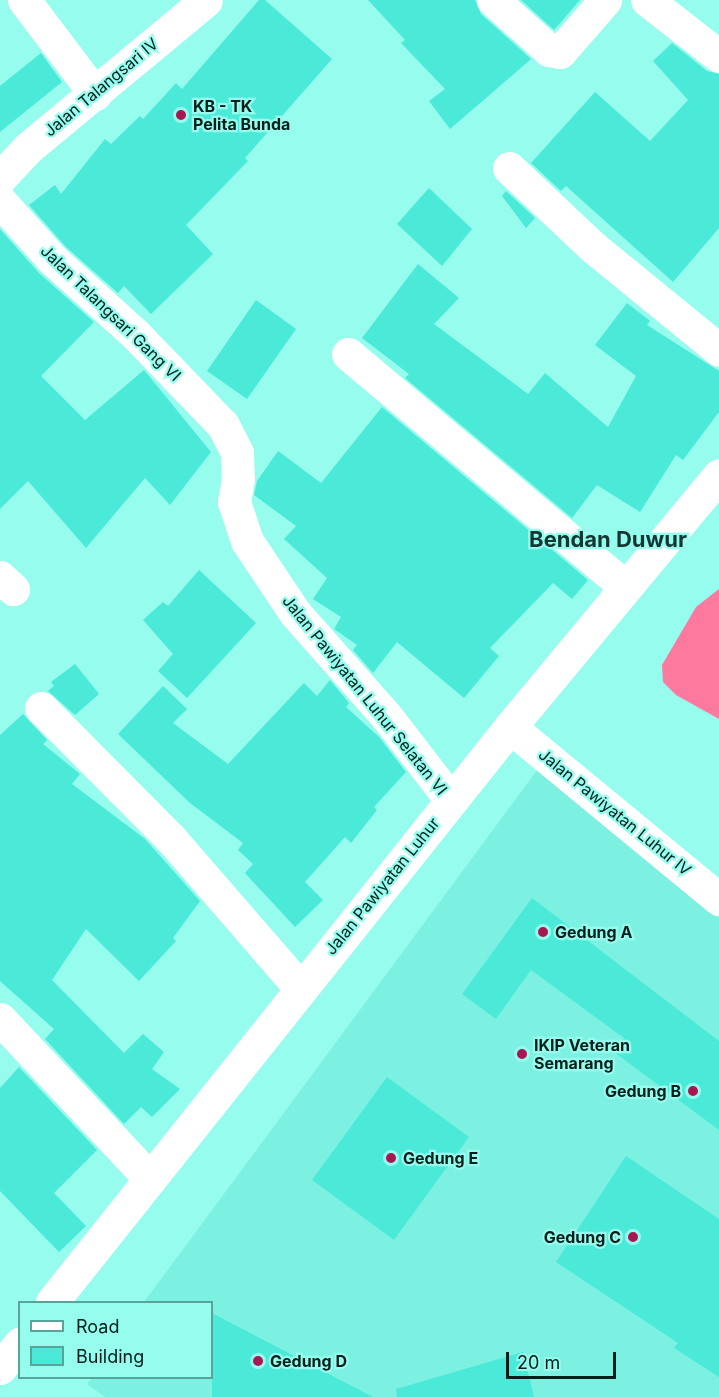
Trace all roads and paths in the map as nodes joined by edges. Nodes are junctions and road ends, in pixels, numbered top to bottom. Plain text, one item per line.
1 (24, 0) edge
2 (206, 0) edge
3 (493, 0) edge
4 (605, 0) edge
5 (647, 0) edge
6 (719, 56) edge
7 (95, 94) junction
8 (509, 168) dead end
9 (0, 178) edge
10 (0, 201) edge
11 (719, 350) edge
12 (348, 354) dead end
13 (223, 425) joint
14 (719, 475) edge
15 (624, 586) junction
16 (40, 708) dead end
17 (510, 727) junction
18 (451, 800) junction
19 (719, 899) edge
20 (300, 988) junction
21 (0, 1019) edge
22 (150, 1179) junction
23 (53, 1301) edge

1 - 7 street
2 - 7 street, Jalan Talangsari IV
3 - 4 street
5 - 6 street
7 - 9 street, Jalan Talangsari IV
8 - 11 street
10 - 13 street, Jalan Talangsari Gang VI
12 - 15 street
13 - 18 street, Jalan Pawiyatan Luhur Selatan VI
14 - 15 street, Jalan Pawiyatan Luhur
15 - 17 street, Jalan Pawiyatan Luhur
16 - 20 street
17 - 18 street, Jalan Pawiyatan Luhur
17 - 19 street, Jalan Pawiyatan Luhur IV
18 - 20 street, Jalan Pawiyatan Luhur
20 - 22 street, Jalan Pawiyatan Luhur
21 - 22 street
22 - 23 street, Jalan Pawiyatan Luhur

